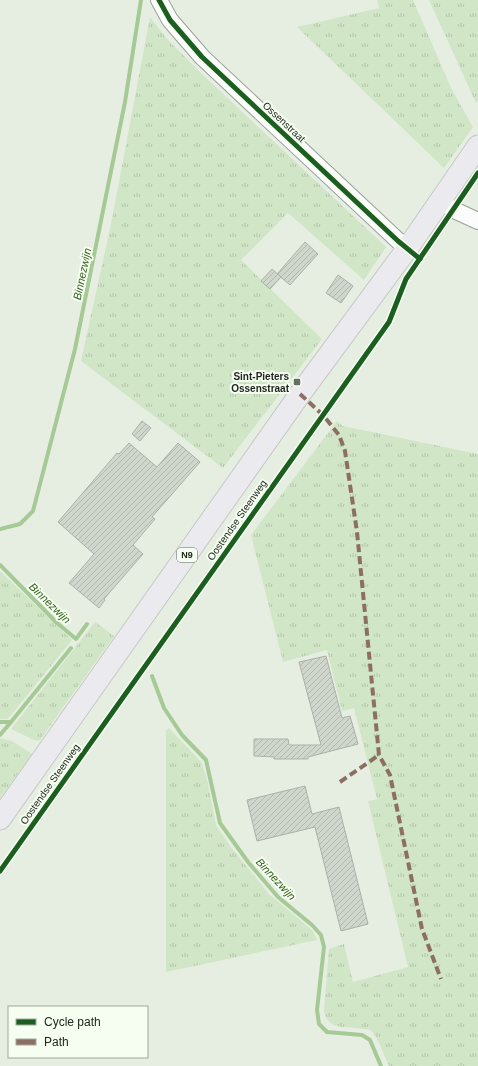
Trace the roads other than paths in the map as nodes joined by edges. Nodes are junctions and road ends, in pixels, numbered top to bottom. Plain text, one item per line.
1 (159, 0) edge
2 (478, 146) edge
3 (440, 201) junction
4 (478, 221) edge
5 (406, 249) junction
6 (0, 819) edge

1 - 5 street, Ossenstraat
2 - 3 main road, Oostendse Steenweg / N9
3 - 4 street
3 - 5 main road, Oostendse Steenweg / N9
5 - 6 main road, Oostendse Steenweg / N9

